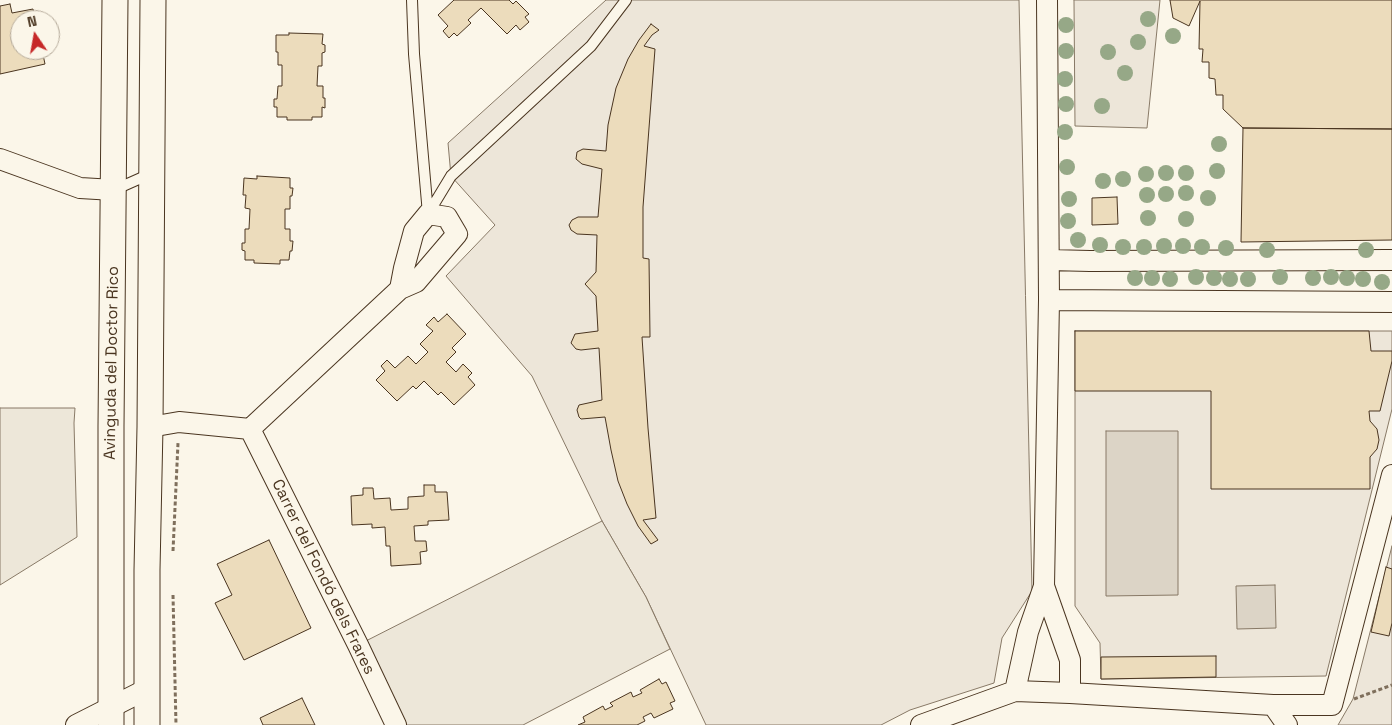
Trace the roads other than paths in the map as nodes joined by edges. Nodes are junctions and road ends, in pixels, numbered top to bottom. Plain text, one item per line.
1 (115, 0) edge
2 (153, 0) edge
3 (412, 0) edge
4 (626, 0) edge
5 (1046, 0) edge
6 (0, 159) edge
7 (152, 174) junction
8 (114, 190) junction
9 (428, 214) junction
10 (1049, 260) junction
11 (1392, 260) edge
12 (400, 290) junction
13 (1049, 300) junction
14 (1392, 302) edge
15 (150, 427) junction
16 (250, 430) junction
17 (1392, 475) edge
18 (1044, 586) junction
19 (147, 689) junction
20 (1015, 692) junction
21 (1070, 693) junction
22 (1273, 705) junction
23 (111, 717) edge
24 (76, 725) edge
25 (148, 725) edge
26 (396, 725) edge
27 (921, 725) edge
28 (1287, 725) edge

1 - 8 street, Avinguda del Doctor Rico
2 - 7 street
3 - 9 lane
4 - 9 lane
5 - 10 street
6 - 8 street
7 - 8 lane
7 - 15 street
8 - 23 street, Avinguda del Doctor Rico
9 - 12 street
9 - 12 street
10 - 11 street
10 - 13 street
12 - 16 street
13 - 14 street
13 - 18 street
15 - 16 street
15 - 19 street
16 - 26 street, Carrer del Fondó dels Frares
17 - 22 street
18 - 20 street
18 - 21 street
19 - 23 street
19 - 25 street
20 - 21 street
20 - 27 street
21 - 22 street
22 - 28 street
23 - 24 street

